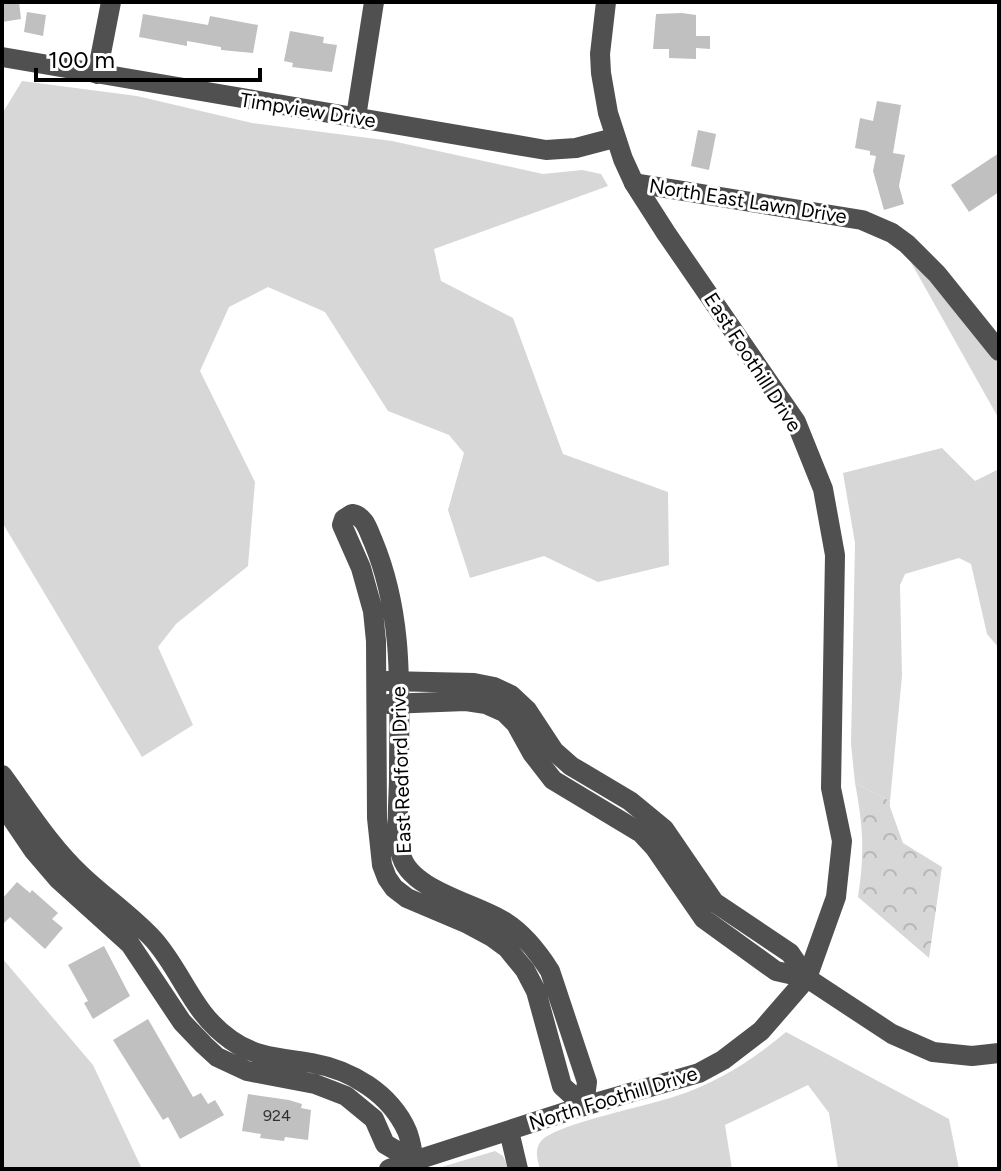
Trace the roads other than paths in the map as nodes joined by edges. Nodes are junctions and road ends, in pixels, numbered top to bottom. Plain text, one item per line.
1 (111, 2) edge
2 (374, 2) edge
3 (606, 2) edge
4 (2, 57) edge
5 (97, 74) junction
6 (356, 117) junction
7 (614, 138) junction
8 (634, 183) junction
9 (999, 351) edge
10 (377, 681) junction
11 (398, 682) junction
12 (399, 704) junction
13 (377, 705) junction
14 (2, 775) edge
15 (2, 804) edge
16 (118, 920) junction
17 (807, 978) junction
18 (999, 1053) edge
19 (584, 1106) junction
20 (509, 1131) junction
21 (414, 1161) junction
22 (389, 1169) edge
23 (518, 1169) edge

1 - 5 street
2 - 6 street
3 - 7 street, East Foothill Drive
4 - 5 street, Timpview Drive
5 - 6 street, Timpview Drive
6 - 7 street, Timpview Drive
7 - 8 street, East Foothill Drive
8 - 9 street, North East Lawn Drive
8 - 17 street, East Foothill Drive
10 - 11 street
10 - 11 street, East Redford Drive
10 - 13 street, East Redford Drive
11 - 12 street, East Redford Drive
11 - 17 street
12 - 13 street
12 - 17 street
12 - 19 street, East Redford Drive
13 - 19 street, East Redford Drive
14 - 16 street
15 - 16 street
16 - 21 street
17 - 18 street
17 - 19 street, North Foothill Drive
19 - 20 street, North Foothill Drive
20 - 21 street, North Foothill Drive
20 - 23 street
21 - 22 street, North Foothill Drive

